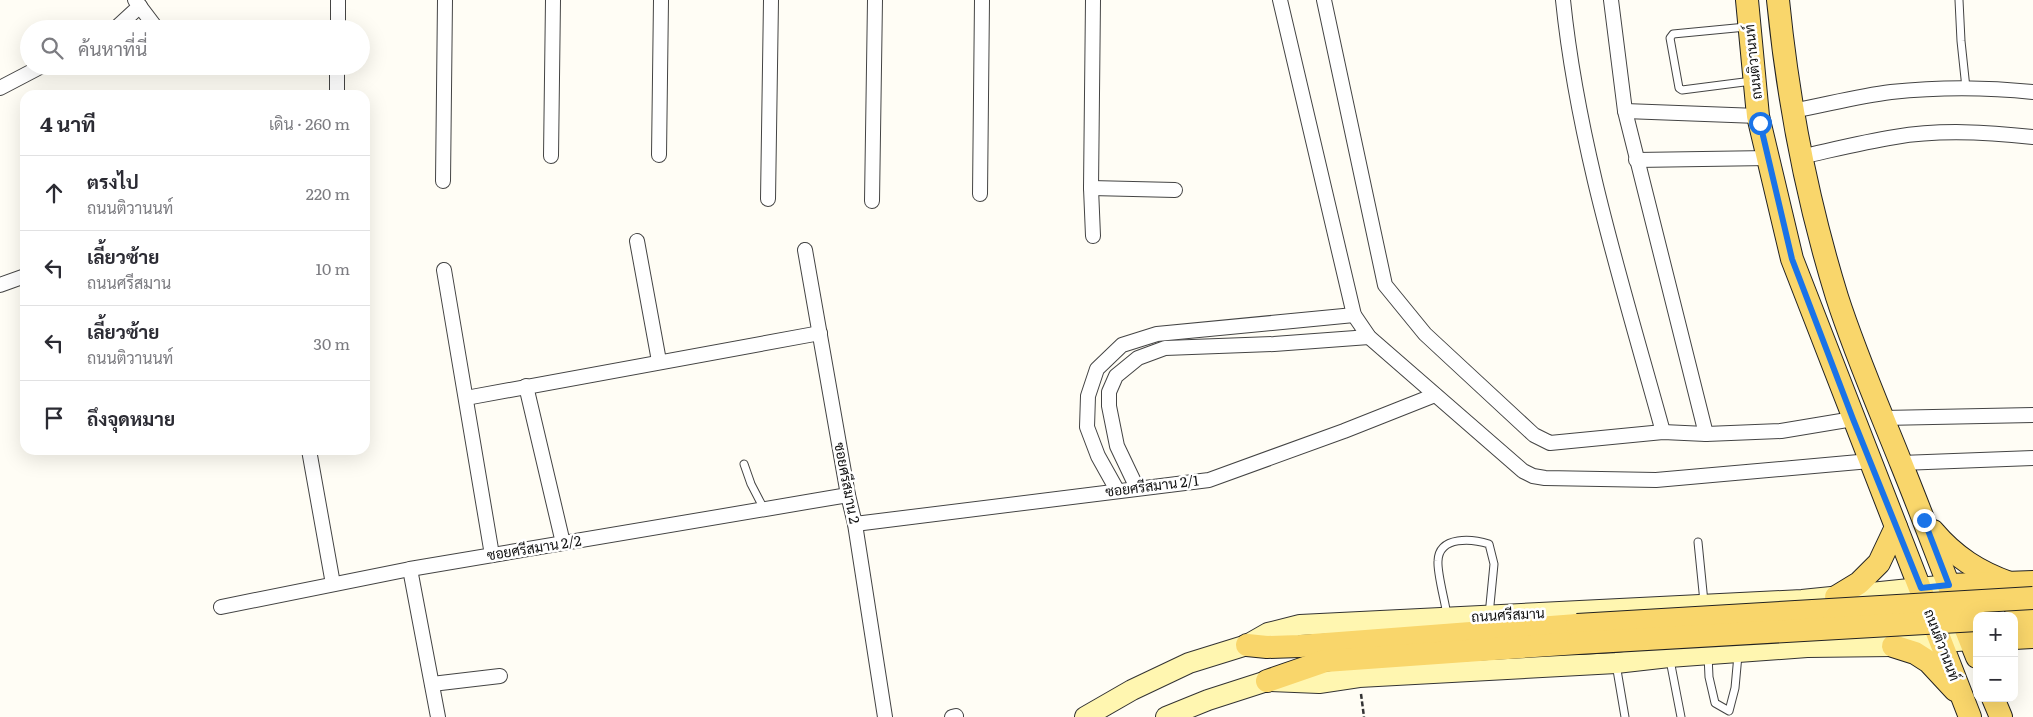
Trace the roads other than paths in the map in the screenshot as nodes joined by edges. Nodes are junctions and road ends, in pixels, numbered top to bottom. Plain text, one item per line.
1 (338, 0) edge
2 (445, 0) edge
3 (553, 0) edge
4 (661, 0) edge
5 (771, 0) edge
6 (874, 0) edge
7 (982, 0) edge
8 (1093, 0) edge
9 (1280, 0) edge
10 (1324, 0) edge
11 (1563, 0) edge
12 (1611, 0) edge
13 (1747, 0) edge
14 (1778, 0) edge
15 (1959, 0) edge
16 (137, 3) edge
17 (123, 20) edge
18 (150, 20) edge
19 (338, 20) edge
20 (1749, 27) junction
21 (25, 75) edge
22 (337, 75) edge
23 (1755, 80) junction
24 (0, 88) edge
25 (1966, 88) junction
26 (337, 90) edge
27 (2033, 92) edge
28 (1625, 111) junction
29 (1792, 111) junction
30 (1758, 116) junction
31 (2033, 137) edge
32 (660, 155) dead end
33 (551, 156) dead end
34 (1800, 157) junction
35 (1769, 158) junction
36 (1636, 160) junction
37 (443, 181) dead end
38 (1091, 188) junction
39 (1175, 190) dead end
40 (980, 194) dead end
41 (768, 199) dead end
42 (872, 201) dead end
43 (1093, 236) dead end
44 (637, 241) dead end
45 (804, 250) dead end
46 (444, 270) dead end
47 (20, 278) edge
48 (0, 285) edge
49 (1354, 315) junction
50 (1182, 332) junction
51 (820, 333) junction
52 (1369, 336) junction
53 (1183, 348) junction
54 (660, 361) junction
55 (526, 386) junction
56 (1435, 394) junction
57 (466, 398) junction
58 (2033, 415) edge
59 (1883, 418) junction
60 (1853, 419) junction
61 (1662, 432) junction
62 (1706, 434) junction
63 (310, 455) edge
64 (2033, 458) edge
65 (1870, 461) junction
66 (1901, 463) junction
67 (744, 464) dead end
68 (1138, 488) junction
69 (1117, 490) junction
70 (848, 495) junction
71 (764, 510) junction
72 (1924, 520) junction
73 (855, 524) junction
74 (1896, 527) junction
75 (1698, 542) dead end
76 (562, 543) junction
77 (492, 555) junction
78 (410, 568) junction
79 (2033, 582) edge
80 (2010, 583) junction
81 (333, 584) junction
82 (1949, 585) junction
83 (1921, 588) junction
84 (1836, 597) junction
85 (2033, 598) edge
86 (1802, 600) junction
87 (1704, 605) junction
88 (221, 607) dead end
89 (1489, 615) junction
90 (2033, 617) edge
91 (1448, 618) junction
92 (1577, 634) junction
93 (2020, 635) edge
94 (1973, 636) edge
95 (1973, 640) edge
96 (1973, 640) edge
97 (1942, 643) junction
98 (1247, 645) junction
99 (1893, 646) junction
100 (1807, 647) junction
101 (1739, 652) junction
102 (1708, 654) junction
103 (1669, 657) junction
104 (1616, 663) junction
105 (500, 676) dead end
106 (1267, 681) junction
107 (432, 684) junction
108 (1995, 702) edge
109 (1966, 707) edge
110 (1188, 713) edge
111 (1729, 714) edge
112 (438, 717) edge
113 (886, 717) edge
114 (1085, 717) edge
115 (1166, 717) edge
116 (1625, 717) edge
117 (1681, 717) edge
118 (2001, 717) edge

1 - 19 street
2 - 37 street
3 - 33 street
4 - 32 street
5 - 41 street
6 - 42 street
7 - 40 street
8 - 38 street
9 - 49 street
10 - 61 street
11 - 61 street
12 - 28 street
13 - 20 main road, ถนนติวานนท์
14 - 29 main road, ถนนติวานนท์
15 - 25 lane
16 - 17 street
16 - 18 street
20 - 23 main road, ถนนติวานนท์
20 - 23 lane
21 - 24 street
22 - 26 street
23 - 30 main road, ถนนติวานนท์
25 - 27 street
25 - 29 street
28 - 30 street
28 - 36 street
29 - 34 main road, ถนนติวานนท์
30 - 35 main road, ถนนติวานนท์
31 - 34 street
34 - 59 main road, ถนนติวานนท์
35 - 36 street
35 - 60 main road, ถนนติวานนท์
36 - 62 street
38 - 39 street
38 - 43 street
44 - 54 street
45 - 51 street, ซอยศรีสมาน 2
46 - 57 street
47 - 48 street
49 - 50 street
49 - 52 street
50 - 53 street
50 - 69 street
51 - 54 street
51 - 70 street, ซอยศรีสมาน 2
52 - 53 street
52 - 56 street
53 - 68 street
54 - 55 street
55 - 57 street
55 - 76 street
56 - 65 street
56 - 68 street, ซอยศรีสมาน 2/1
57 - 77 street
58 - 59 street
59 - 66 main road, ถนนติวานนท์
60 - 62 street
60 - 65 main road, ถนนติวานนท์
61 - 62 street
63 - 81 street
64 - 66 street
65 - 74 main road, ถนนติวานนท์
66 - 72 main road, ถนนติวานนท์
67 - 71 lane
68 - 69 street, ซอยศรีสมาน 2/1
69 - 73 street, ซอยศรีสมาน 2/1
70 - 71 street, ซอยศรีสมาน 2/2
70 - 73 street, ซอยศรีสมาน 2
71 - 76 street, ซอยศรีสมาน 2/2
72 - 80 main road
72 - 82 main road, ถนนติวานนท์
73 - 113 street, ซอยศรีสมาน 2
74 - 83 main road, ถนนติวานนท์
74 - 84 main road
75 - 87 lane
76 - 77 street, ซอยศรีสมาน 2/2
77 - 78 street, ซอยศรีสมาน 2/2
78 - 81 street, ซอยศรีสมาน 2/2
78 - 107 street
79 - 80 main road
80 - 82 main road
81 - 88 street, ซอยศรีสมาน 2/2
82 - 83 main road, ถนนศรีสมาน
82 - 94 main road, ถนนติวานนท์
83 - 84 main road, ถนนศรีสมาน
83 - 97 main road, ถนนติวานนท์
84 - 86 main road, ถนนศรีสมาน
85 - 92 main road, bridge
86 - 87 main road, ถนนศรีสมาน
86 - 100 main road
87 - 89 main road, ถนนศรีสมาน
89 - 91 main road, ถนนศรีสมาน
89 - 91 lane
90 - 93 main road
91 - 98 main road, ถนนศรีสมาน
92 - 95 main road, bridge
92 - 98 main road
92 - 106 main road
96 - 97 main road
97 - 99 main road
97 - 109 main road, ถนนติวานนท์
98 - 114 main road, ถนนศรีสมาน
99 - 100 main road
99 - 109 main road
100 - 101 main road
101 - 102 main road
101 - 111 lane
102 - 103 main road
102 - 111 lane
103 - 104 main road
103 - 117 lane
104 - 106 main road
104 - 116 lane
105 - 107 street
106 - 110 main road
107 - 112 street
108 - 118 main road
110 - 115 main road

